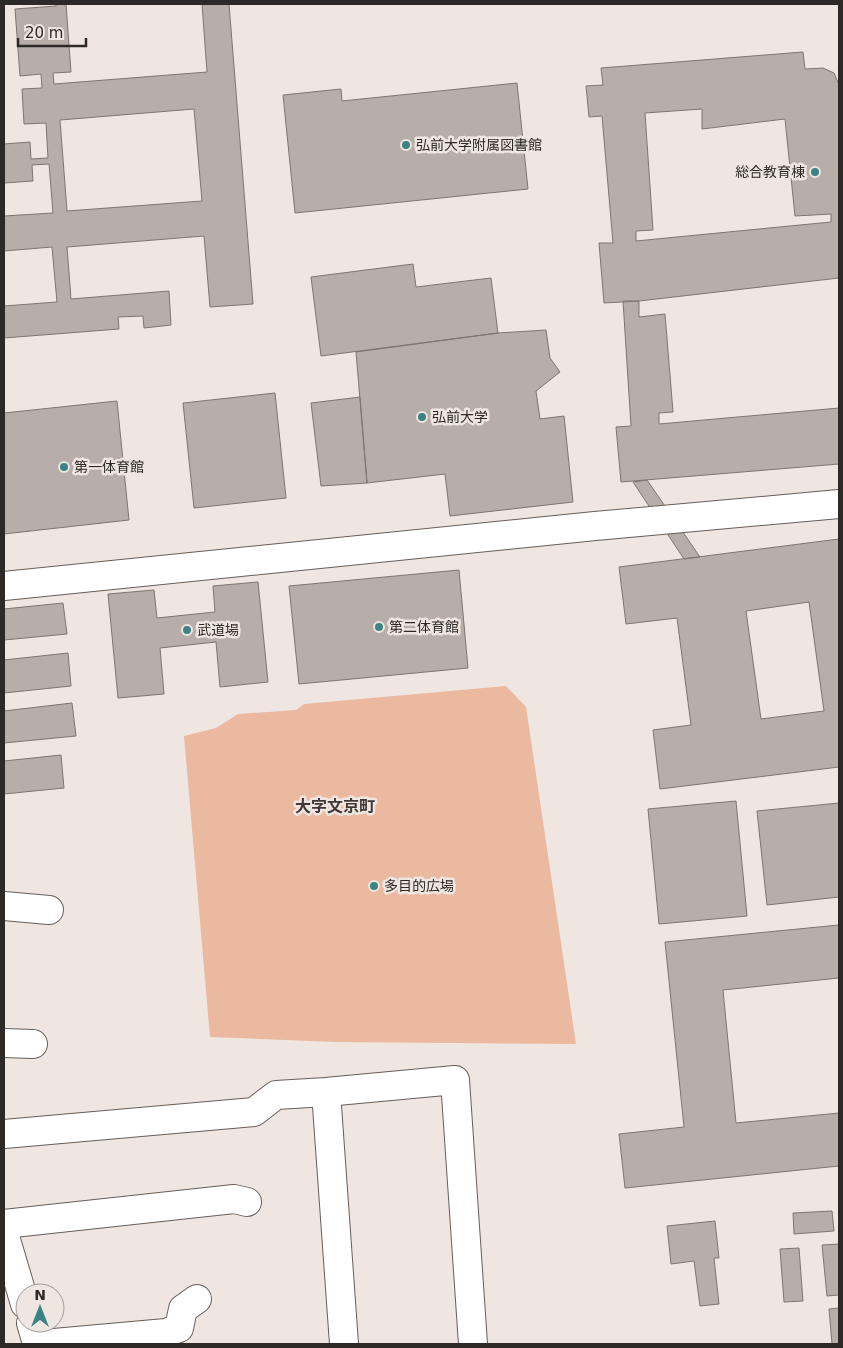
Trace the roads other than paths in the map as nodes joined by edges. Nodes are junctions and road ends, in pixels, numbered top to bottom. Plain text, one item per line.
1 (839, 504) edge
2 (4, 586) edge
3 (4, 906) edge
4 (49, 910) dead end
5 (4, 1043) edge
6 (33, 1044) dead end
7 (326, 1092) junction
8 (4, 1134) edge
9 (247, 1202) dead end
10 (4, 1224) edge
11 (4, 1233) edge
12 (19, 1283) edge
13 (197, 1299) dead end
14 (43, 1344) edge
15 (344, 1344) edge
16 (473, 1344) edge

1 - 2 street
3 - 4 street
5 - 6 street
7 - 8 street
7 - 15 street
7 - 16 street
9 - 10 street
11 - 12 street
13 - 14 street

